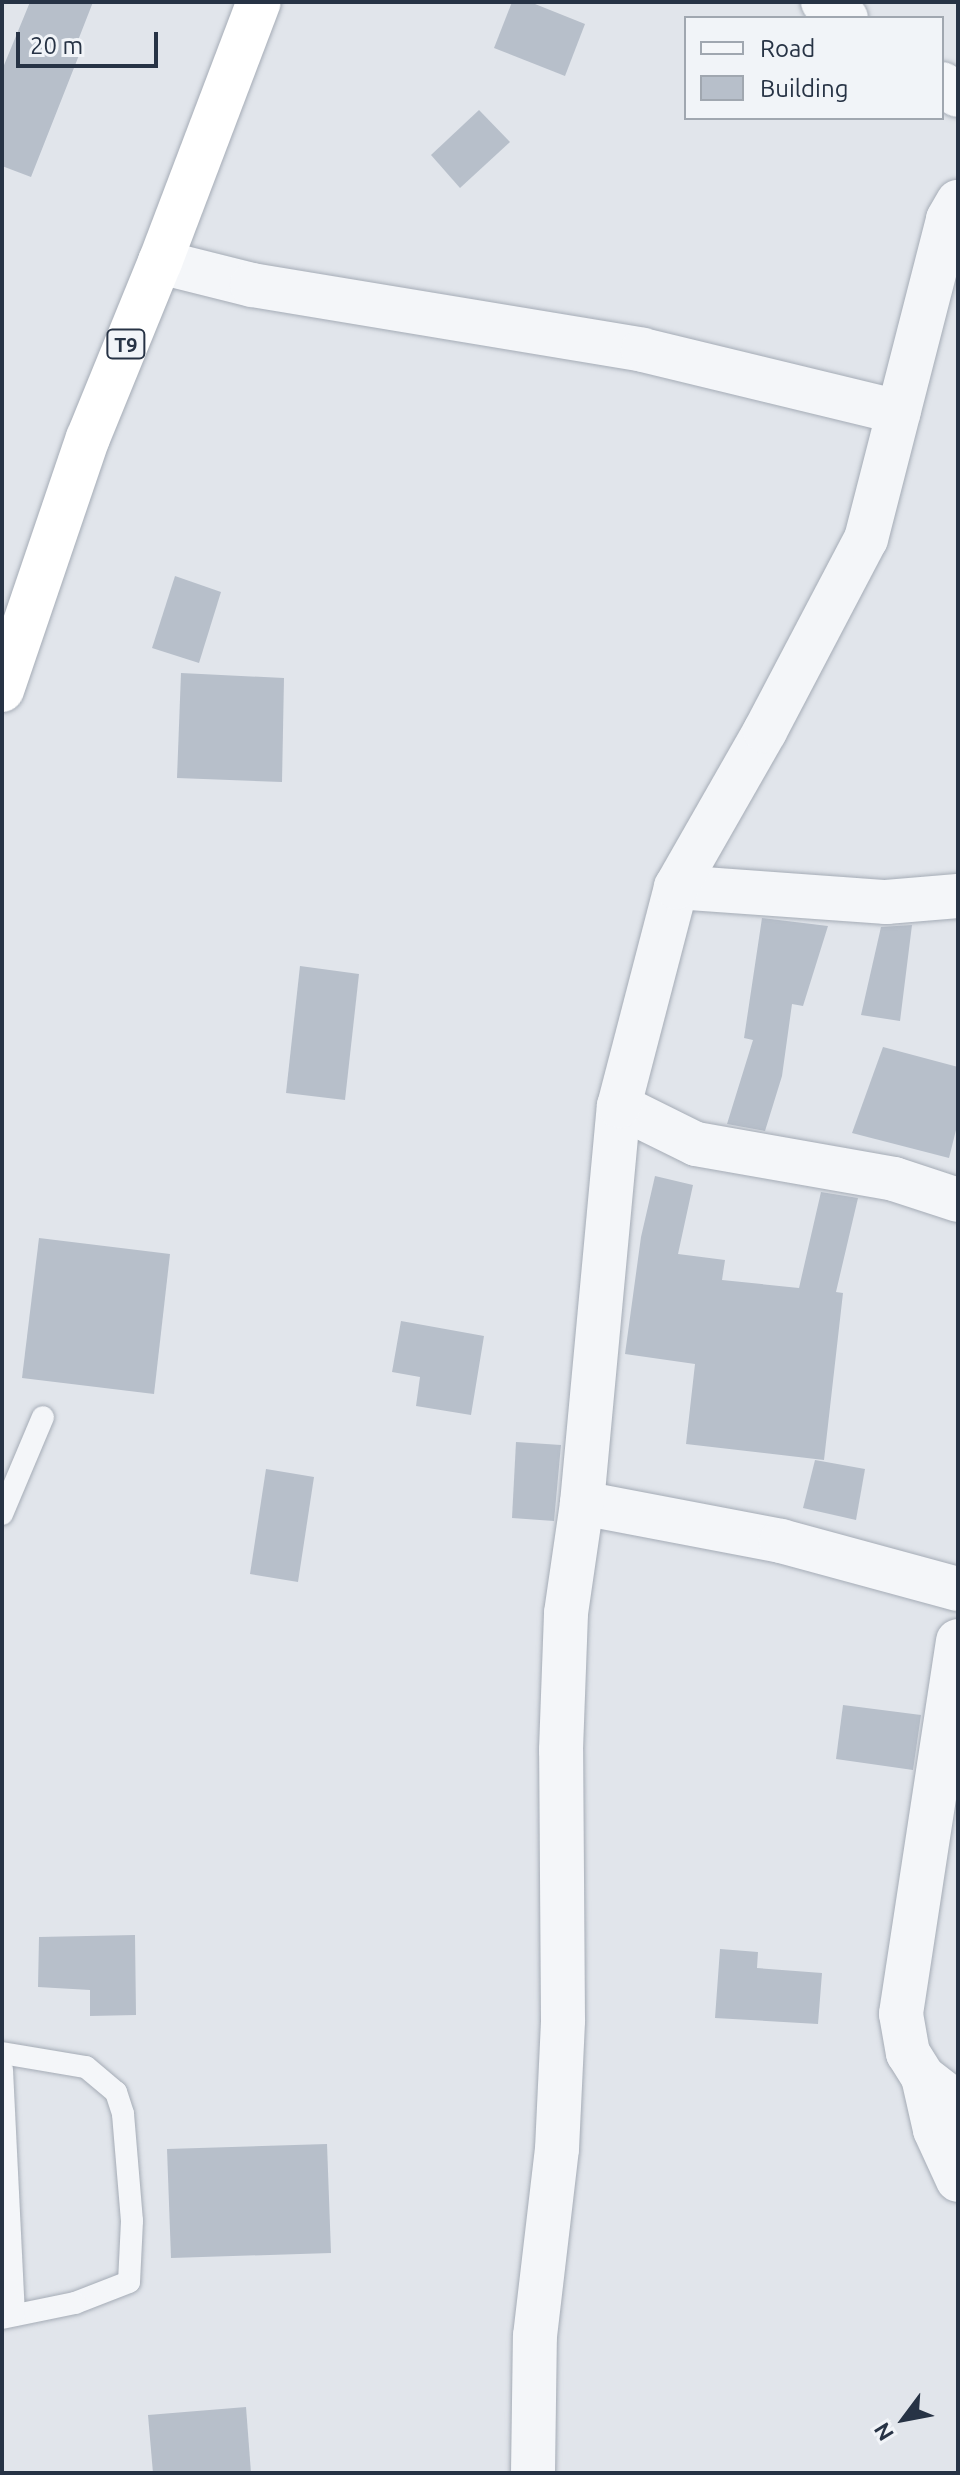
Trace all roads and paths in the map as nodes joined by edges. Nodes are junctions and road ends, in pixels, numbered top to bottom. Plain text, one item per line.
1 (259, 2) edge
2 (823, 2) edge
3 (843, 16) edge
4 (958, 202) edge
5 (160, 262) junction
6 (899, 412) junction
7 (2, 690) edge
8 (676, 887) junction
9 (958, 896) edge
10 (619, 1106) junction
11 (958, 1200) edge
12 (43, 1417) dead end
13 (582, 1503) junction
14 (2, 1514) edge
15 (958, 1589) edge
16 (958, 1641) edge
17 (2, 2053) edge
18 (2, 2070) edge
19 (923, 2077) junction
20 (958, 2104) edge
21 (958, 2180) edge
22 (8, 2317) edge
23 (533, 2473) edge

1 - 5 highway, T9
2 - 3 street
4 - 6 street
5 - 6 street
5 - 7 highway, T9
6 - 8 street
8 - 9 street
8 - 10 street
10 - 11 street
10 - 13 street
12 - 14 lane
13 - 15 street
13 - 23 street
16 - 19 street
17 - 22 lane
18 - 22 lane
19 - 20 street
19 - 21 street

